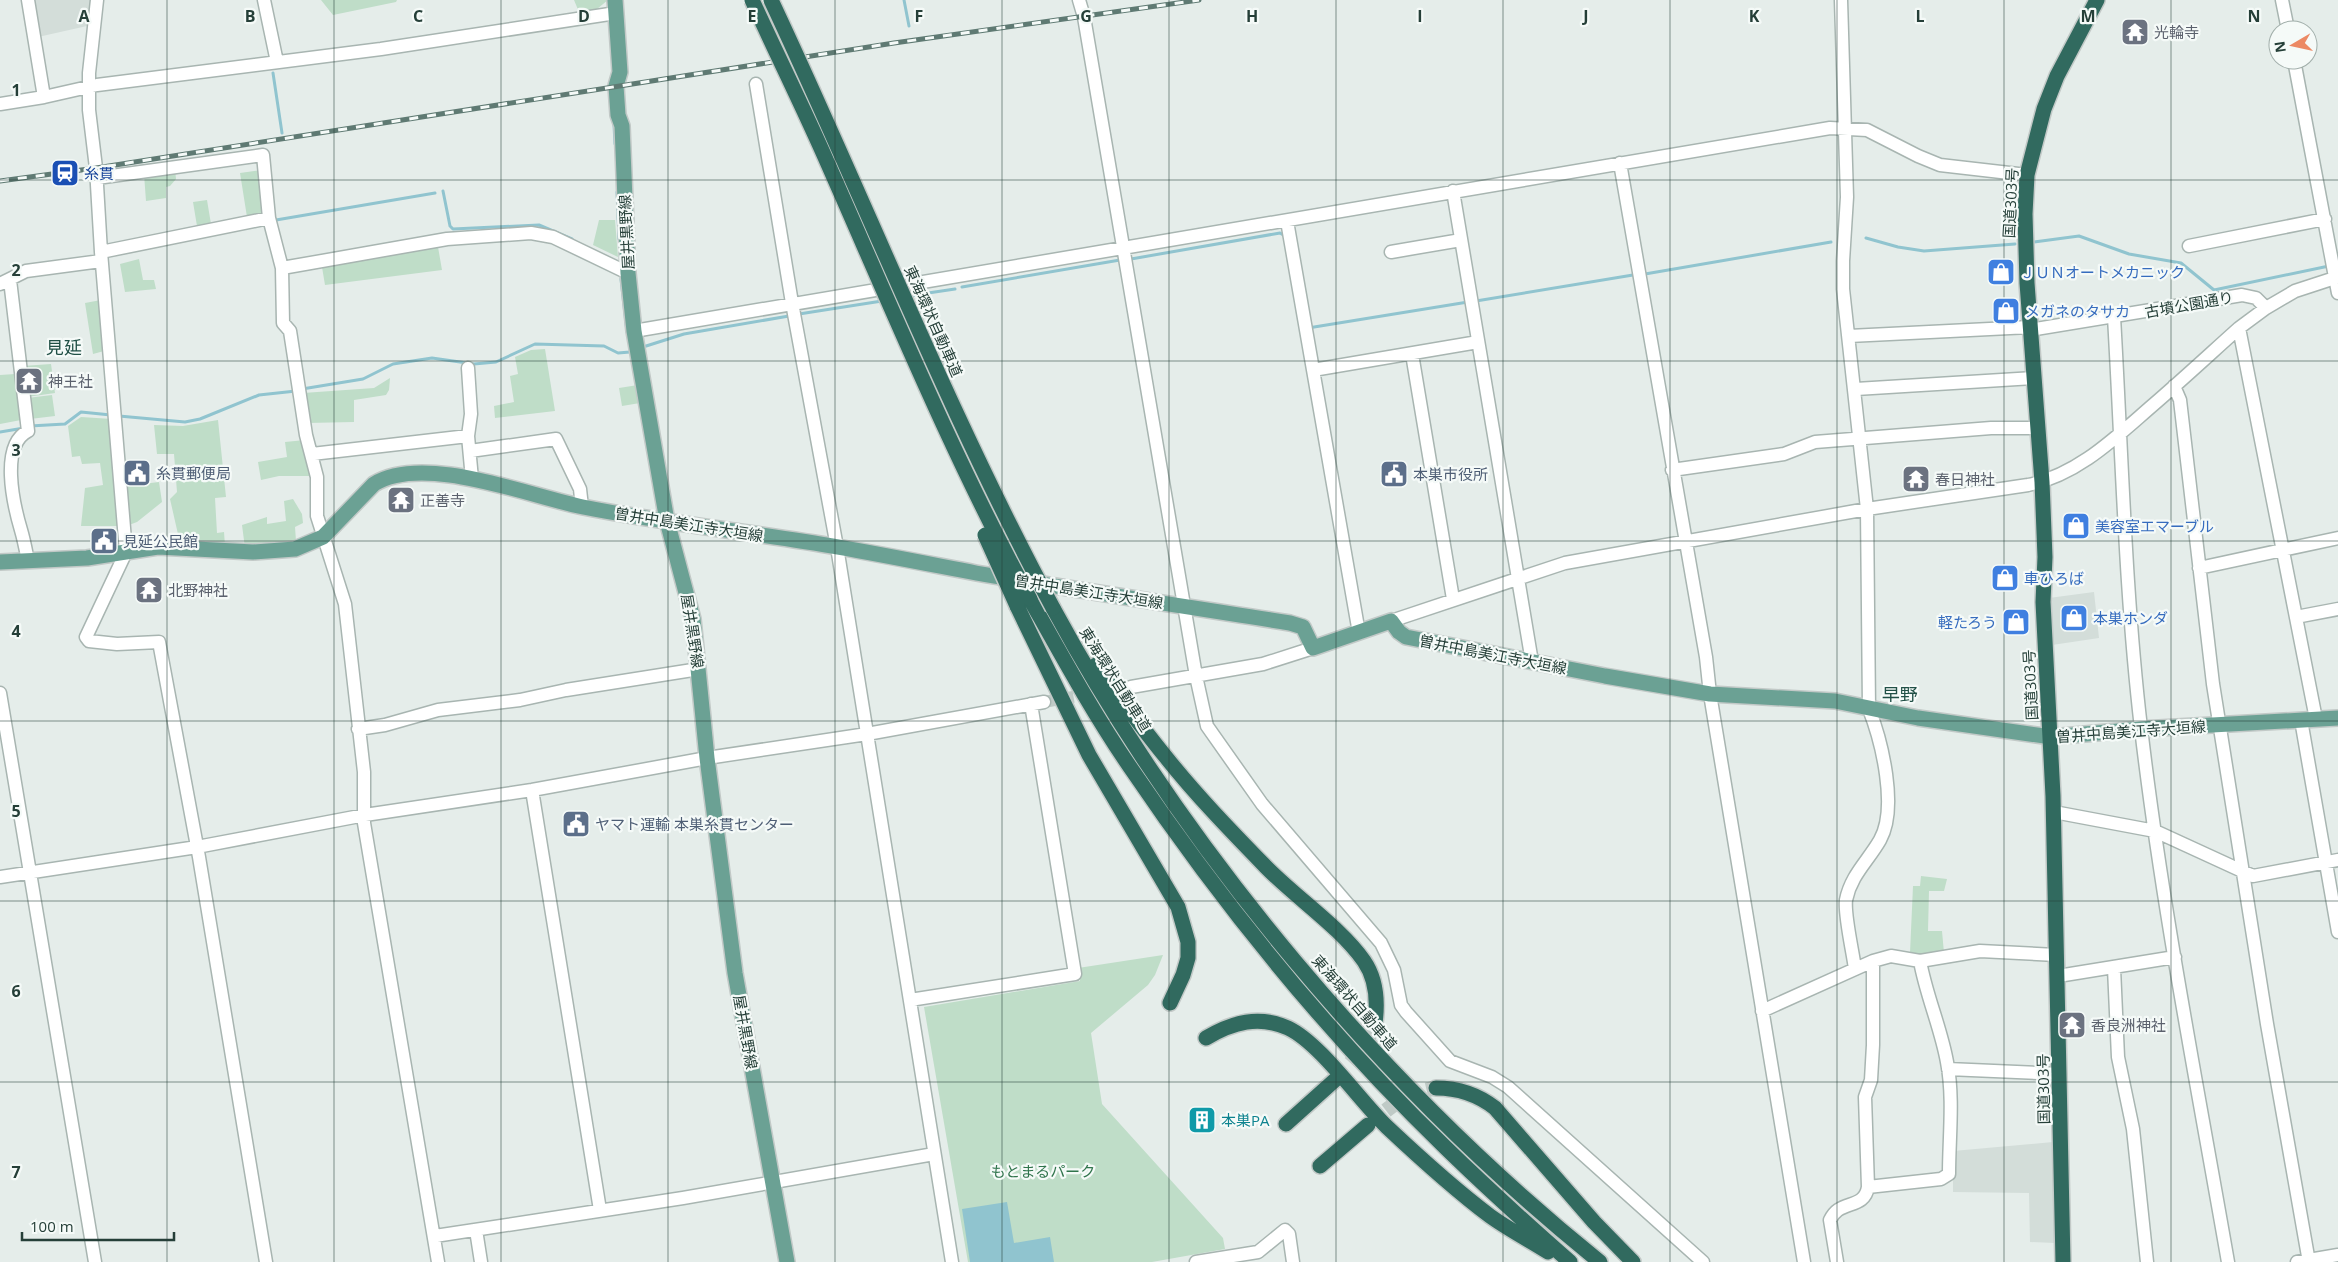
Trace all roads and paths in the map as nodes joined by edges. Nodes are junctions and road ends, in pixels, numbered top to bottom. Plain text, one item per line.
1 (28, 0) edge
2 (98, 0) edge
3 (264, 0) edge
4 (752, 0) edge
5 (772, 0) edge
6 (1079, 0) edge
7 (1841, 0) edge
8 (2097, 0) edge
9 (2282, 0) edge
10 (616, 6) edge
11 (2286, 20) edge
12 (277, 62) junction
13 (2296, 70) edge
14 (756, 84) dead end
15 (88, 88) junction
16 (44, 97) junction
17 (0, 104) edge
18 (1845, 128) junction
19 (1620, 163) junction
20 (2028, 176) junction
21 (97, 178) junction
22 (1453, 191) junction
23 (268, 218) junction
24 (2325, 219) junction
25 (1287, 221) junction
26 (1461, 240) junction
27 (2189, 246) dead end
28 (1124, 247) junction
29 (1391, 252) dead end
30 (101, 256) junction
31 (282, 268) junction
32 (2335, 272) edge
33 (628, 273) junction
34 (5, 282) edge
35 (2338, 293) edge
36 (792, 303) junction
37 (2266, 308) junction
38 (2114, 317) junction
39 (2030, 328) junction
40 (2239, 328) junction
41 (634, 331) junction
42 (1849, 336) junction
43 (1478, 342) junction
44 (1412, 354) junction
45 (468, 368) dead end
46 (1313, 370) junction
47 (2034, 378) junction
48 (2174, 386) junction
49 (1856, 388) junction
50 (2038, 428) junction
51 (2121, 432) junction
52 (468, 436) junction
53 (1860, 439) junction
54 (470, 451) junction
55 (312, 454) junction
56 (1672, 470) junction
57 (472, 479) junction
58 (2042, 482) junction
59 (582, 506) junction
60 (1867, 509) junction
61 (667, 521) junction
62 (323, 538) junction
63 (2338, 538) edge
64 (1684, 540) junction
65 (837, 546) junction
66 (2283, 549) junction
67 (126, 552) junction
68 (28, 561) junction
69 (0, 562) edge
70 (2199, 568) junction
71 (1519, 577) junction
72 (1453, 599) junction
73 (1024, 603) junction
74 (1184, 606) junction
75 (1053, 608) junction
76 (2338, 609) edge
77 (2296, 617) junction
78 (1391, 621) junction
79 (1358, 633) junction
80 (1313, 648) junction
81 (1532, 662) junction
82 (699, 669) junction
83 (1196, 676) junction
84 (1131, 687) tunnel mouth
85 (0, 693) edge
86 (1710, 694) junction
87 (1044, 702) tunnel mouth
88 (1031, 704) junction
89 (1869, 709) junction
90 (2338, 718) edge
91 (2309, 720) junction
92 (2220, 725) junction
93 (358, 729) junction
94 (2141, 729) junction
95 (867, 734) junction
96 (2051, 737) junction
97 (707, 758) junction
98 (532, 790) junction
99 (2054, 812) junction
100 (365, 815) junction
101 (2155, 831) junction
102 (197, 847) junction
103 (2332, 861) edge
104 (29, 872) junction
105 (2244, 872) junction
106 (0, 877) edge
107 (2338, 932) edge
108 (2056, 955) junction
109 (2175, 957) junction
110 (1920, 960) junction
111 (1873, 961) junction
112 (1855, 968) junction
113 (2114, 968) junction
114 (2058, 976) junction
115 (910, 1000) junction
116 (1170, 1003) dead end
117 (1762, 1011) junction
118 (1375, 1023) tunnel mouth
119 (1206, 1038) dead end
120 (1948, 1069) junction
121 (2060, 1074) junction
122 (1335, 1080) tunnel mouth
123 (1436, 1088) tunnel mouth
124 (1286, 1124) dead end
125 (1368, 1125) tunnel mouth
126 (934, 1154) junction
127 (1320, 1166) dead end
128 (772, 1181) junction
129 (1868, 1187) junction
130 (600, 1210) junction
131 (476, 1230) junction
132 (435, 1236) junction
133 (2338, 1255) edge
134 (2305, 1261) edge
135 (95, 1262) edge
136 (266, 1262) edge
137 (438, 1262) edge
138 (481, 1262) edge
139 (787, 1262) edge
140 (952, 1262) edge
141 (1196, 1262) edge
142 (1293, 1262) edge
143 (1564, 1262) edge
144 (1570, 1262) edge
145 (1600, 1262) edge
146 (1633, 1262) edge
147 (1703, 1262) edge
148 (1804, 1262) edge
149 (1837, 1262) edge
150 (2063, 1262) edge
151 (2147, 1262) edge
152 (2228, 1262) edge

1 - 16 street
2 - 15 street
3 - 12 street
4 - 73 highway, bridge
5 - 75 highway, 東海環状自動車道, bridge
6 - 28 street
7 - 18 street
8 - 20 highway, 国道303号
9 - 11 street
10 - 12 street
10 - 33 main road, 屋井黒野線
12 - 15 street
13 - 24 street
14 - 36 street
15 - 16 street
15 - 21 street
16 - 17 street
18 - 19 street
18 - 20 street
18 - 42 street
19 - 22 street
19 - 56 street
20 - 39 highway, 国道303号
21 - 23 street
21 - 30 street
22 - 25 street
22 - 26 street
23 - 30 street
23 - 31 street
24 - 27 street
24 - 32 street
25 - 28 street
25 - 46 street
26 - 29 street
26 - 43 street
28 - 36 street
28 - 74 street
30 - 34 street
30 - 67 street
31 - 33 street
31 - 55 street
32 - 35 street
32 - 37 street
33 - 41 main road, 屋井黒野線
34 - 68 street
36 - 41 street
36 - 65 street
37 - 38 street, 古墳公園通り
37 - 40 street
38 - 39 street, 古墳公園通り
38 - 51 street
39 - 42 street, 古墳公園通り
39 - 47 highway, 国道303号
40 - 48 street
40 - 66 street
41 - 61 main road, 屋井黒野線
42 - 49 street
43 - 44 street
43 - 71 street
44 - 46 street
44 - 72 street
45 - 52 street
46 - 79 street
47 - 49 street
47 - 50 highway, 国道303号
48 - 51 street
48 - 70 street
49 - 53 street
50 - 53 street
50 - 58 highway, 国道303号
51 - 58 street
51 - 94 street
52 - 54 street
52 - 55 street
53 - 56 street
53 - 60 street
54 - 57 street
54 - 59 street
55 - 62 street
56 - 64 street
57 - 59 main road, 曽井中島美江寺大垣線
57 - 62 main road, 曽井中島美江寺大垣線
58 - 60 street
58 - 96 highway, 国道303号
59 - 61 main road, 曽井中島美江寺大垣線
60 - 64 street
60 - 89 street
61 - 65 main road, 曽井中島美江寺大垣線
61 - 82 main road, 屋井黒野線
62 - 67 main road
62 - 93 street
63 - 66 street
64 - 71 street
64 - 86 street
65 - 74 main road, 曽井中島美江寺大垣線
65 - 95 street
66 - 70 street
66 - 77 street
67 - 68 main road
67 - 102 street
68 - 69 main road
70 - 92 street
71 - 72 street
71 - 81 street
72 - 78 street
73 - 116 highway
73 - 144 highway
74 - 80 main road, 曽井中島美江寺大垣線
74 - 83 street
75 - 118 highway
75 - 145 highway, 東海環状自動車道
76 - 77 street
77 - 91 street
78 - 79 main road
78 - 81 main road, 曽井中島美江寺大垣線
79 - 80 main road
80 - 83 street
81 - 86 main road, 曽井中島美江寺大垣線
82 - 93 street
82 - 97 main road, 屋井黒野線
83 - 84 street
83 - 147 street
85 - 104 street
86 - 89 main road, 曽井中島美江寺大垣線
86 - 117 street
87 - 88 street
88 - 95 street
88 - 115 street
89 - 96 main road, 曽井中島美江寺大垣線
89 - 112 street
90 - 91 main road, 曽井中島美江寺大垣線
91 - 92 main road, 曽井中島美江寺大垣線
91 - 103 street
92 - 94 main road, 曽井中島美江寺大垣線
92 - 105 street
93 - 100 street
94 - 96 main road, 曽井中島美江寺大垣線
94 - 101 street
95 - 97 street
95 - 115 street
96 - 99 highway, 国道303号
97 - 98 street
97 - 128 main road, 屋井黒野線
98 - 100 street
98 - 130 street
99 - 101 street
99 - 108 highway, 国道303号
100 - 102 street
100 - 132 street
101 - 105 street
101 - 109 street
102 - 104 street
102 - 136 street
103 - 105 street
103 - 107 street
104 - 106 street
104 - 135 street
105 - 134 street
108 - 110 street
108 - 114 highway, 国道303号
109 - 113 street
109 - 152 street
110 - 111 street
110 - 120 street
111 - 112 street
111 - 129 street
112 - 117 street
113 - 114 street
113 - 151 street
114 - 121 highway, 国道303号
115 - 126 street
117 - 148 street
119 - 143 highway
120 - 121 street
120 - 129 street
121 - 150 highway, 国道303号
122 - 124 highway
123 - 146 highway
125 - 127 highway
126 - 128 street
126 - 140 street
128 - 130 street
128 - 139 main road, 屋井黒野線
129 - 149 street
130 - 131 street
131 - 132 street
131 - 138 street
132 - 137 street
133 - 134 street
141 - 142 street

